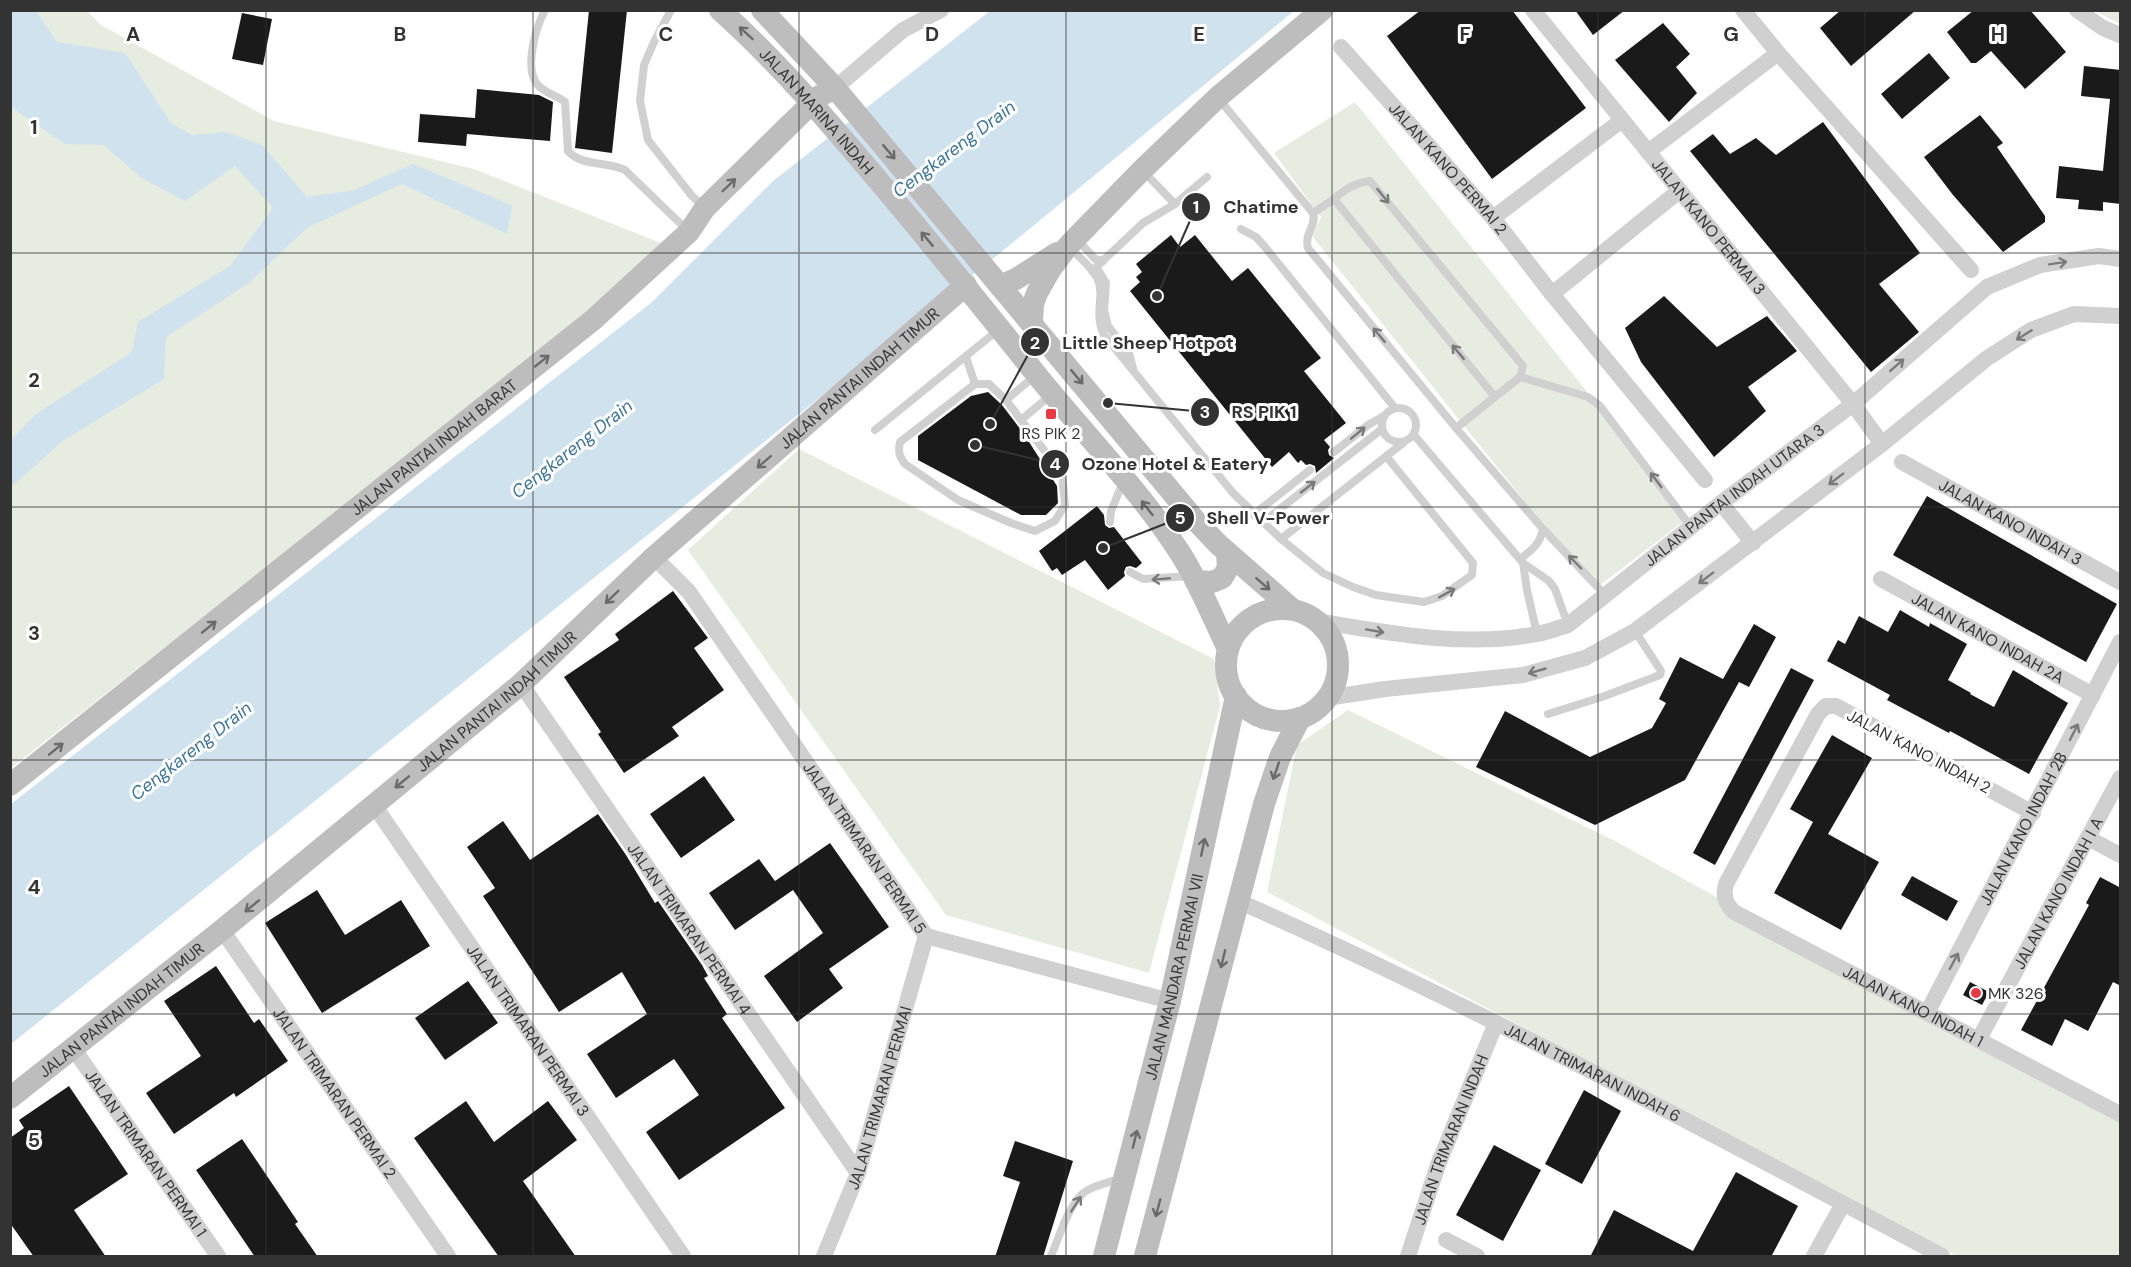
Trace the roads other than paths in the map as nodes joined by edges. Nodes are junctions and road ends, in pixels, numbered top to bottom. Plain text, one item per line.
1 (545, 10) edge
2 (671, 10) edge
3 (720, 10) edge
4 (762, 10) edge
5 (941, 10) edge
6 (1322, 10) edge
7 (1533, 10) edge
8 (1743, 10) edge
9 (2077, 10) edge
10 (2121, 35) edge
11 (1341, 47) dead end
12 (799, 49) junction
13 (1778, 53) junction
14 (781, 69) junction
15 (835, 87) junction
16 (1218, 97) junction
17 (813, 104) junction
18 (1622, 120) junction
19 (1648, 152) junction
20 (1142, 170) junction
21 (1207, 177) dead end
22 (1680, 191) junction
23 (1334, 199) junction
24 (1175, 204) junction
25 (705, 208) junction
26 (1313, 213) junction
27 (1493, 218) junction
28 (1241, 229) dead end
29 (689, 232) junction
30 (1072, 242) junction
31 (2121, 259) edge
32 (1097, 266) junction
33 (1971, 270) dead end
34 (965, 284) junction
35 (1000, 286) junction
36 (1552, 294) junction
37 (2121, 316) edge
38 (1032, 323) junction
39 (1000, 328) junction
40 (966, 357) junction
41 (1036, 375) junction
42 (1520, 377) junction
43 (975, 384) junction
44 (1052, 394) junction
45 (1495, 397) junction
46 (1006, 400) junction
47 (1852, 404) junction
48 (1395, 408) junction
49 (1384, 416) junction
50 (1021, 420) junction
51 (1382, 429) junction
52 (1456, 429) junction
53 (875, 430) dead end
54 (1414, 435) junction
55 (1403, 443) junction
56 (1882, 444) junction
57 (1334, 452) dead end
58 (1386, 456) junction
59 (1902, 462) dead end
60 (1310, 470) dead end
61 (1124, 480) junction
62 (1705, 480) dead end
63 (1721, 503) junction
64 (1253, 515) junction
65 (1110, 522) dead end
66 (1262, 523) junction
67 (1691, 527) junction
68 (1543, 529) junction
69 (1281, 540) junction
70 (1753, 543) junction
71 (1227, 553) junction
72 (654, 557) junction
73 (1522, 561) junction
74 (1131, 572) dead end
75 (1195, 578) junction
76 (1881, 579) dead end
77 (2121, 582) edge
78 (1606, 596) junction
79 (1292, 609) junction
80 (1317, 621) junction
81 (1568, 625) junction
82 (1635, 632) junction
83 (1537, 634) junction
84 (2121, 642) edge
85 (1228, 649) junction
86 (520, 684) junction
87 (2093, 695) junction
88 (1236, 696) junction
89 (1327, 698) junction
90 (1548, 714) dead end
91 (1300, 718) junction
92 (2121, 778) edge
93 (10, 785) edge
94 (374, 805) junction
95 (2032, 813) junction
96 (2088, 838) junction
97 (2121, 855) edge
98 (1726, 884) joint
99 (1238, 901) junction
100 (222, 930) junction
101 (926, 936) junction
102 (1170, 1001) junction
103 (1927, 1013) junction
104 (1496, 1023) junction
105 (1979, 1039) junction
106 (73, 1048) junction
107 (10, 1098) edge
108 (2121, 1113) edge
109 (858, 1173) junction
110 (1125, 1177) junction
111 (1843, 1204) junction
112 (1446, 1240) dead end
113 (218, 1257) edge
114 (448, 1257) edge
115 (682, 1257) edge
116 (824, 1257) edge
117 (1051, 1257) edge
118 (1104, 1257) edge
119 (1146, 1257) edge
120 (1408, 1257) edge
121 (1477, 1257) edge
122 (1814, 1257) edge
123 (1942, 1257) edge

1 - 29 lane
2 - 25 lane
14 -> 3 main road, JALAN MARINA INDAH
4 - 12 main road, JALAN MARINA INDAH
5 - 15 street
6 - 16 main road
7 - 18 street, JALAN KANO PERMAI 3
8 - 13 street
9 - 10 street
11 - 27 street, JALAN KANO PERMAI 2
12 - 14 main road
12 - 15 main road, JALAN MARINA INDAH
13 - 19 street
13 - 33 street
14 - 17 main road, JALAN MARINA INDAH
15 - 17 main road, JALAN PANTAI INDAH BARAT
15 -> 35 main road, JALAN MARINA INDAH
16 - 20 main road
16 - 26 lane
25 -> 17 main road, JALAN PANTAI INDAH BARAT
34 -> 17 main road, JALAN MARINA INDAH
18 - 19 street, JALAN KANO PERMAI 3
18 - 27 street
19 - 22 street, JALAN KANO PERMAI 3
20 - 24 lane
20 - 30 main road
21 - 24 lane
22 - 36 street
22 - 47 street, JALAN KANO PERMAI 3
23 - 26 lane
23 -> 42 lane
45 -> 23 lane
24 - 32 lane
25 - 29 main road, JALAN PANTAI INDAH BARAT
52 -> 26 lane
27 - 36 street, JALAN KANO PERMAI 2
28 - 48 lane
93 -> 29 main road, JALAN PANTAI INDAH BARAT
30 - 32 lane
30 - 32 lane
30 - 35 main road
30 - 38 main road
47 -> 31 street, JALAN PANTAI INDAH UTARA 3
32 - 64 lane
34 - 39 main road, JALAN MARINA INDAH
34 -> 72 main road, JALAN PANTAI INDAH TIMUR
35 - 38 main road, JALAN MARINA INDAH
36 - 62 street, JALAN KANO PERMAI 2
37 -> 56 street
38 -> 71 main road, JALAN MARINA INDAH
39 - 40 lane
39 - 41 main road, JALAN MARINA INDAH
40 - 43 lane
40 - 53 lane
41 - 44 main road, JALAN MARINA INDAH
41 - 46 lane
42 - 45 lane
67 -> 42 lane
43 - 46 lane
43 - 50 lane
44 - 50 lane
44 - 61 main road, JALAN MARINA INDAH
45 - 52 lane
46 - 50 lane
47 - 56 street, JALAN KANO PERMAI 3
47 - 63 street, JALAN PANTAI INDAH UTARA 3
48 - 49 lane
48 - 54 lane
49 - 51 lane
57 -> 49 lane
51 - 55 lane
66 -> 51 lane
52 - 68 lane
54 - 55 lane
54 - 73 lane
55 - 58 lane
56 -> 70 street
58 - 69 lane
69 -> 58 lane
59 - 77 street, JALAN KANO INDAH 3
60 - 64 lane
61 - 65 lane
75 -> 61 main road, JALAN MARINA INDAH
63 - 67 street, JALAN PANTAI INDAH UTARA 3
63 - 70 street
64 - 66 lane
66 - 69 lane
67 - 78 street, JALAN PANTAI INDAH UTARA 3
68 - 73 lane
78 -> 68 lane
70 -> 82 street
71 - 75 main road
71 -> 79 main road, JALAN MARINA INDAH
72 -> 86 main road, JALAN PANTAI INDAH TIMUR
72 - 101 street, JALAN TRIMARAN PERMAI 5
73 - 81 lane
73 - 83 lane
75 -> 74 lane
75 - 85 main road, JALAN MARINA INDAH
76 - 87 street, JALAN KANO INDAH 2A
78 - 81 street, JALAN PANTAI INDAH UTARA 3
79 - 80 main road
79 - 85 main road
80 -> 83 street, JALAN PANTAI INDAH UTARA 3
80 - 89 main road
81 - 83 street, JALAN PANTAI INDAH UTARA 3
82 -> 89 street
82 - 90 lane
84 - 87 street, JALAN KANO INDAH 2B
85 - 88 main road
86 -> 94 main road, JALAN PANTAI INDAH TIMUR
86 - 109 street, JALAN TRIMARAN PERMAI 4
95 -> 87 street, JALAN KANO INDAH 2B
88 - 91 main road
102 -> 88 main road, JALAN MANDARA PERMAI VII
89 - 91 main road
91 -> 99 main road
92 - 96 street, JALAN KANO INDAH I A
94 -> 100 main road, JALAN PANTAI INDAH TIMUR
94 - 115 street, JALAN TRIMARAN PERMAI 3
95 - 98 street, JALAN KANO INDAH 2
103 -> 95 street, JALAN KANO INDAH 2B
96 - 97 street
96 - 105 street, JALAN KANO INDAH I A
98 - 103 street, JALAN KANO INDAH 1
99 - 104 street, JALAN TRIMARAN INDAH 6
99 -> 119 main road
100 - 106 main road, JALAN PANTAI INDAH TIMUR
100 - 114 street, JALAN TRIMARAN PERMAI 2
101 - 102 street, JALAN TRIMARAN PERMAI 5
101 - 109 street, JALAN TRIMARAN PERMAI
110 -> 102 main road, JALAN MANDARA PERMAI VII
103 - 105 street, JALAN KANO INDAH 1
104 - 111 street, JALAN TRIMARAN INDAH 6
104 - 120 street, JALAN TRIMARAN INDAH
105 - 108 street, JALAN KANO INDAH 1
106 - 107 main road, JALAN PANTAI INDAH TIMUR
106 - 113 street, JALAN TRIMARAN PERMAI 1
109 - 116 street, JALAN TRIMARAN PERMAI
117 -> 110 lane
110 - 118 main road, JALAN MANDARA PERMAI VII
111 - 122 street
111 - 123 street, JALAN TRIMARAN INDAH 6
112 - 121 street

